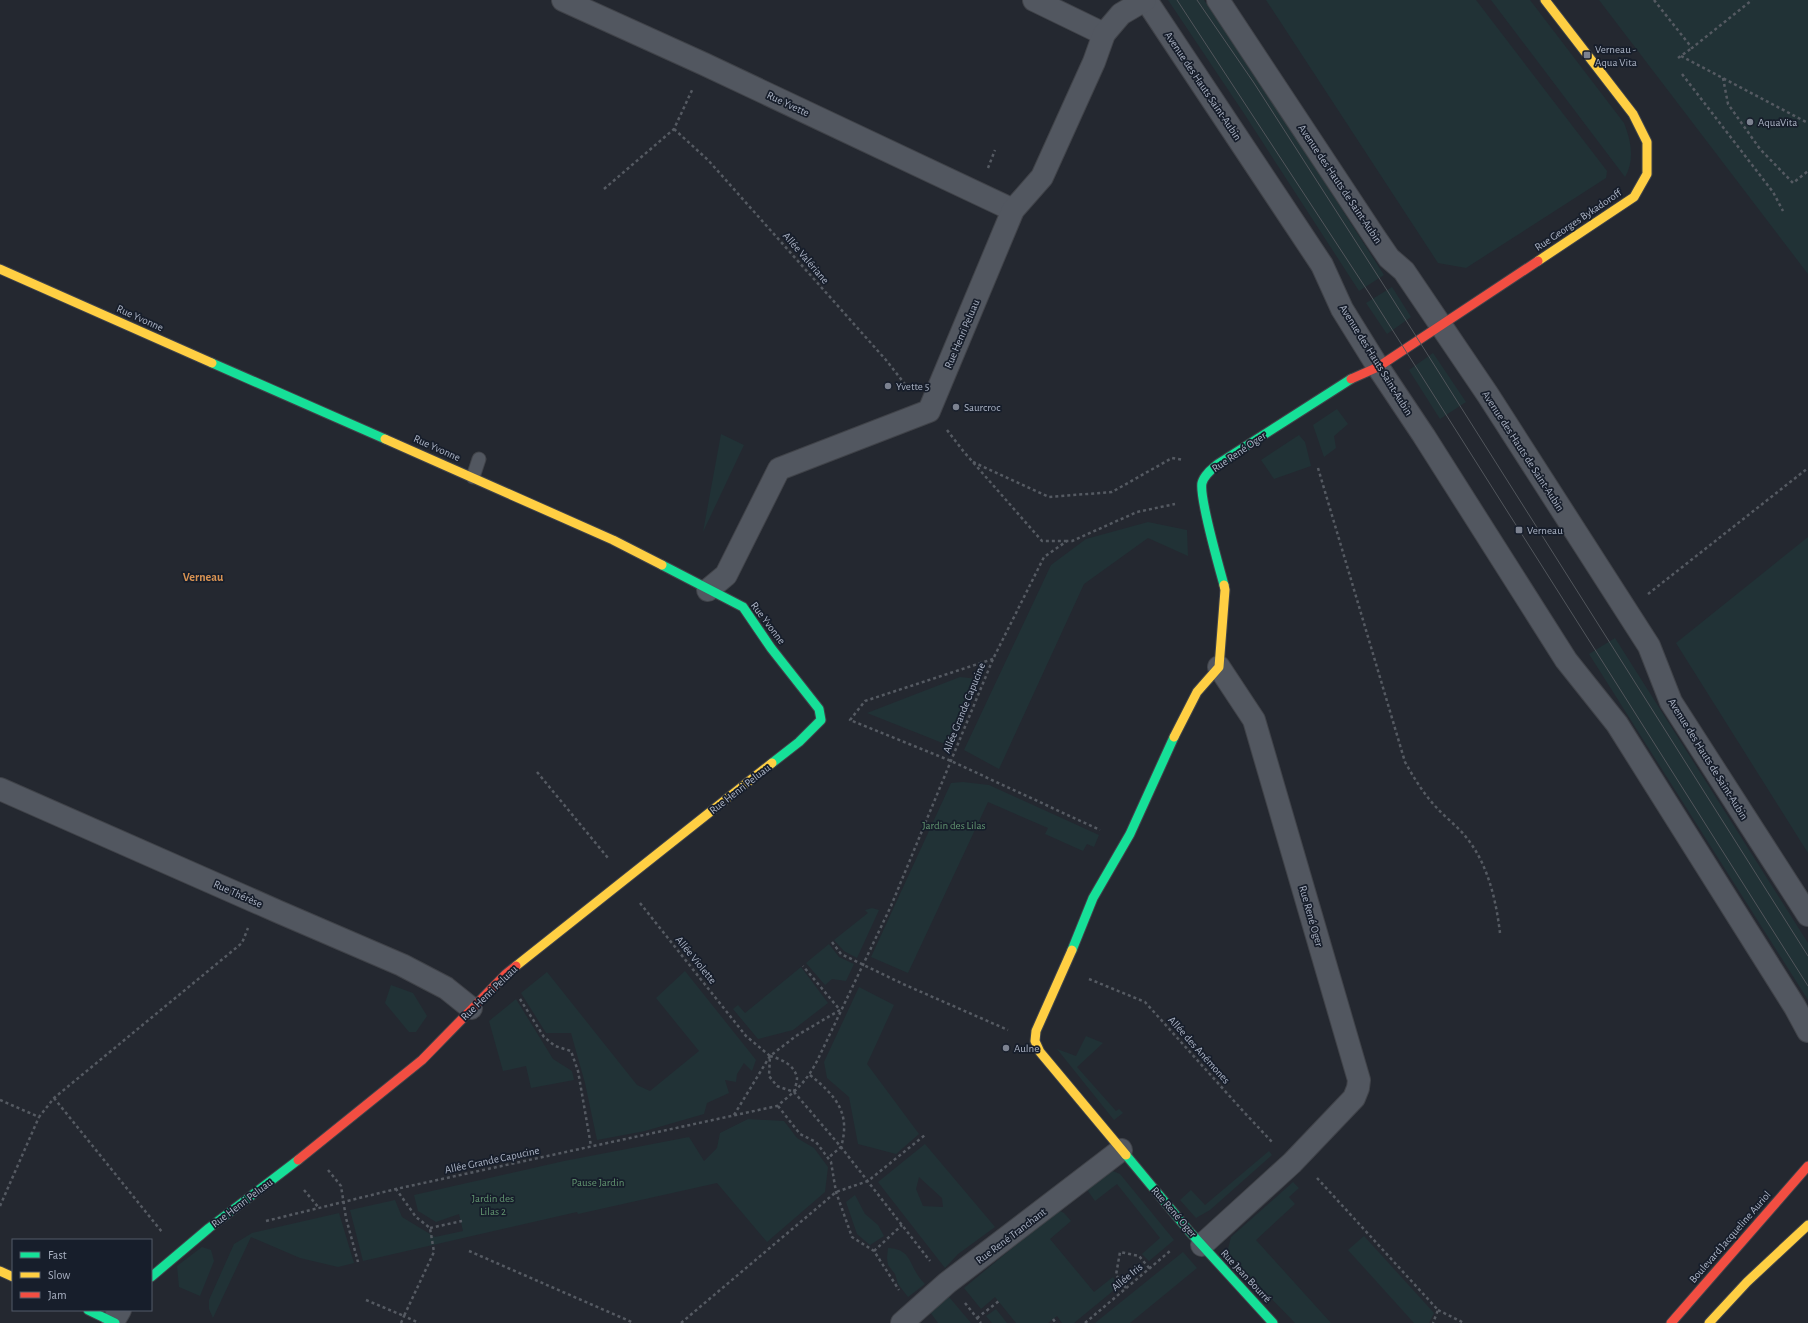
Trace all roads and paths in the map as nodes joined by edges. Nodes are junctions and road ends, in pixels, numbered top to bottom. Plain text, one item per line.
1 (563, 0) edge
2 (1034, 0) edge
3 (1145, 0) edge
4 (1218, 0) edge
5 (1545, 0) edge
6 (1654, 0) edge
7 (1752, 0) edge
8 (1104, 34) junction
9 (1692, 48) junction
10 (1682, 74) dead end
11 (1723, 78) junction
12 (693, 88) dead end
13 (1808, 123) edge
14 (674, 129) junction
15 (995, 150) dead end
16 (987, 169) dead end
17 (1808, 171) edge
18 (604, 189) dead end
19 (1013, 210) junction
20 (1783, 211) dead end
21 (0, 269) edge
22 (1440, 325) junction
23 (1378, 367) junction
24 (910, 391) dead end
25 (944, 426) dead end
26 (479, 459) dead end
27 (1186, 460) dead end
28 (973, 462) junction
29 (1318, 468) dead end
30 (1808, 468) edge
31 (472, 477) junction
32 (1180, 503) dead end
33 (1067, 541) junction
34 (708, 590) junction
35 (1647, 595) dead end
36 (993, 658) junction
37 (1219, 667) junction
38 (819, 709) joint
39 (951, 761) junction
40 (537, 772) dead end
41 (0, 789) edge
42 (1107, 833) dead end
43 (611, 863) dead end
44 (637, 899) dead end
45 (1808, 914) edge
46 (250, 922) dead end
47 (1500, 934) dead end
48 (832, 942) dead end
49 (863, 965) junction
50 (803, 966) dead end
51 (1086, 977) dead end
52 (516, 993) dead end
53 (471, 1008) junction
54 (840, 1010) junction
55 (1010, 1031) dead end
56 (1808, 1031) edge
57 (770, 1056) junction
58 (810, 1075) junction
59 (794, 1092) junction
60 (54, 1098) junction
61 (0, 1100) edge
62 (778, 1106) junction
63 (734, 1115) junction
64 (39, 1117) junction
65 (925, 1135) dead end
66 (591, 1146) junction
67 (1276, 1146) dead end
68 (841, 1148) junction
69 (311, 1150) junction
70 (1121, 1150) junction
71 (828, 1158) junction
72 (1808, 1166) edge
73 (1315, 1176) dead end
74 (868, 1181) junction
75 (396, 1189) junction
76 (836, 1192) junction
77 (343, 1202) junction
78 (0, 1206) edge
79 (462, 1221) dead end
80 (261, 1222) dead end
81 (902, 1225) junction
82 (1808, 1225) edge
83 (430, 1228) junction
84 (166, 1237) dead end
85 (1202, 1245) junction
86 (1172, 1250) dead end
87 (469, 1251) dead end
88 (874, 1251) junction
89 (358, 1262) dead end
90 (1150, 1269) junction
91 (0, 1271) edge
92 (152, 1276) edge
93 (12, 1277) edge
94 (948, 1283) junction
95 (1126, 1288) junction
96 (366, 1300) dead end
97 (998, 1301) dead end
98 (1438, 1310) junction
99 (92, 1311) edge
100 (404, 1316) junction
101 (116, 1318) edge
102 (977, 1318) junction
103 (908, 1319) edge
104 (1053, 1319) dead end
105 (401, 1323) edge
106 (419, 1323) edge
107 (634, 1323) edge
108 (681, 1323) edge
109 (981, 1323) edge
110 (1056, 1323) edge
111 (1085, 1323) edge
112 (1274, 1323) edge
113 (1433, 1323) edge
114 (1464, 1323) edge
115 (1670, 1323) edge
116 (1709, 1323) edge

1 - 19 street, Rue Yvette
2 - 8 street
3 - 8 street, Rue Henri Peluau
3 - 23 street, Avenue des Hauts Saint-Aubin
4 - 22 street, Avenue des Hauts de Saint-Aubin
5 - 22 street, Rue Georges Bykadoroff
6 - 9 path
7 - 9 path
8 - 19 street, Rue Henri Peluau
9 - 11 path
10 - 20 path
11 - 13 path
11 - 17 path
12 - 14 path
14 - 18 path
14 - 24 path, Allée Valériane
15 - 16 path
19 - 34 street, Rue Henri Peluau
21 - 31 street, Rue Yvonne
22 - 23 street, Rue Georges Bykadoroff
22 - 45 street, Avenue des Hauts de Saint-Aubin
23 - 37 street, Rue René Oger
23 - 56 street, Avenue des Hauts Saint-Aubin
25 - 28 path
26 - 31 lane
27 - 28 path
28 - 33 path
29 - 47 path
30 - 35 path
31 - 34 street, Rue Yvonne
32 - 33 path, Allée Grande Capucine
33 - 36 path, Allée Grande Capucine
34 - 38 street, Rue Yvonne
36 - 39 path, Allée Grande Capucine
36 - 39 path
37 - 70 street, Rue René Oger
37 - 85 street, Rue René Oger
38 - 53 street, Rue Henri Peluau
39 - 42 path
39 - 49 path, Allée Grande Capucine
40 - 43 path
41 - 53 street, Rue Thérèse
44 - 57 path, Allée Violette
46 - 60 path
48 - 49 path
49 - 54 path, Allée Grande Capucine
49 - 55 path
50 - 54 path
51 - 67 path, Allée des Anémones
52 - 66 path
53 - 69 street, Rue Henri Peluau
54 - 57 path
54 - 58 path, Allée Grande Capucine
57 - 59 path
57 - 59 path, Allée Violette
57 - 63 path
58 - 59 path, Allée Grande Capucine
58 - 68 path
59 - 62 path, Allée Grande Capucine
59 - 68 path
60 - 64 path
60 - 84 path
61 - 64 path
62 - 63 path, Allée Grande Capucine
62 - 71 path
63 - 66 path, Allée Grande Capucine
64 - 78 path
65 - 74 path
66 - 75 path, Allée Grande Capucine
68 - 71 path
68 - 74 path
69 - 77 path
69 - 92 street, Rue Henri Peluau
70 - 85 street, Rue René Oger
70 - 94 street, Rue René Tranchant
71 - 76 path
72 - 115 street, Boulevard Jacqueline Auriol
73 - 98 path
74 - 76 path
74 - 81 path
75 - 77 path, Allée Grande Capucine
75 - 83 path
76 - 88 path
76 - 108 path
77 - 80 path, Allée Grande Capucine
77 - 89 path
79 - 83 path
81 - 88 path
81 - 94 path
82 - 116 street
83 - 100 path
85 - 112 street, Rue Jean Bourré
86 - 90 path, Allée Iris
87 - 107 path
88 - 103 path
90 - 95 path, Allée Iris
90 - 95 path
91 - 93 street
94 - 102 path
94 - 103 street, Rue René Tranchant
95 - 111 path, Allée Iris
96 - 100 path
97 - 102 path
98 - 113 path
98 - 114 path
99 - 101 street
100 - 105 path
100 - 106 path
102 - 109 path
104 - 110 path

